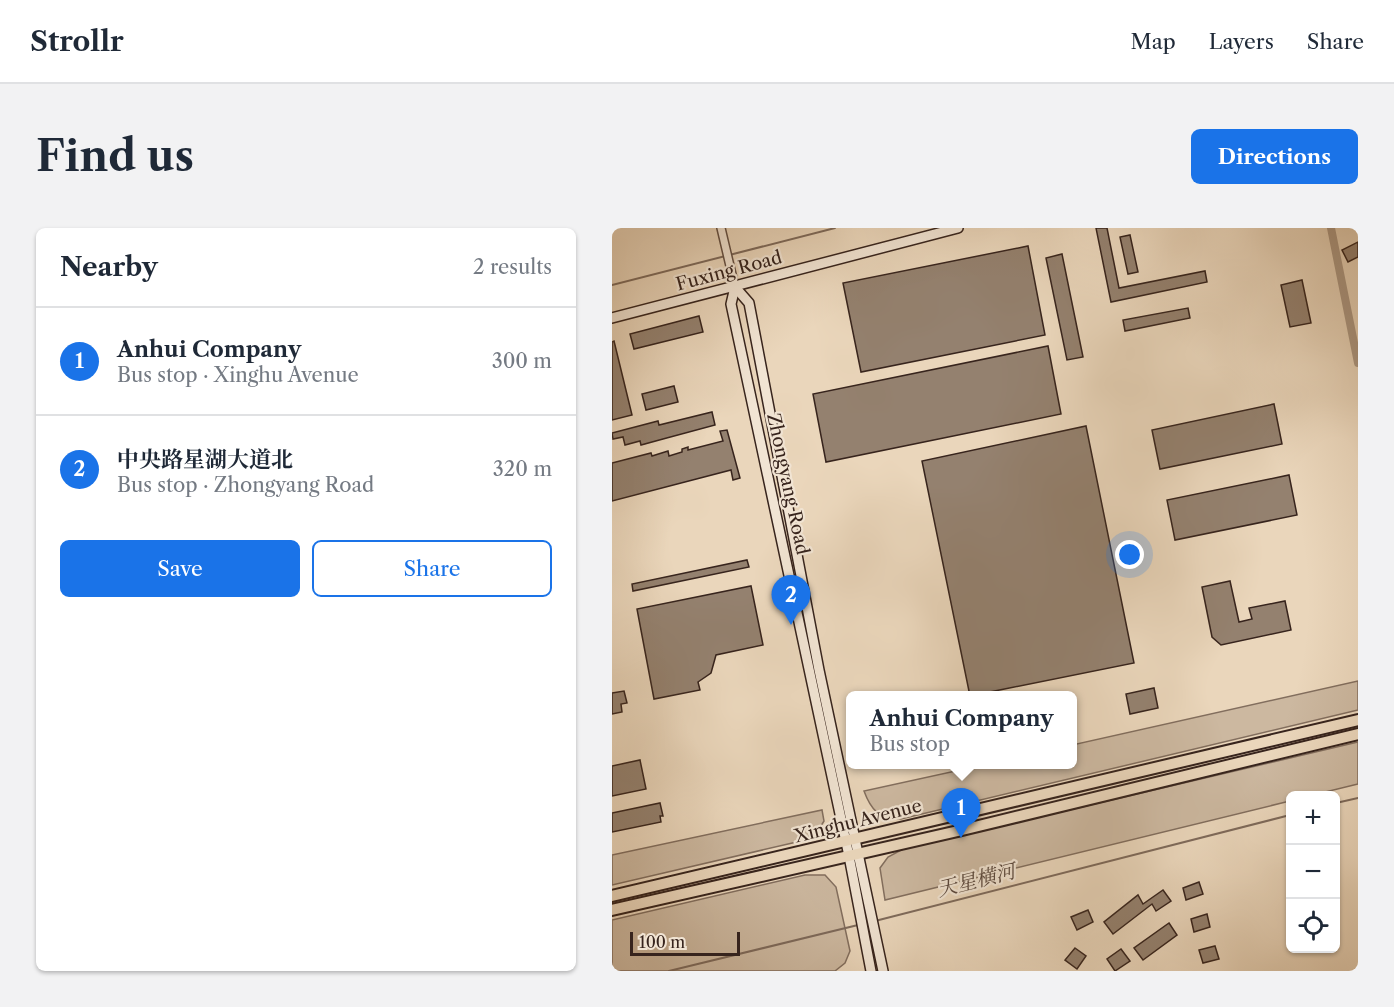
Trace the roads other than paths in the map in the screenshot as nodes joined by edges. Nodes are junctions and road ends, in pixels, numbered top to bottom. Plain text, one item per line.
1 (958, 228) edge
2 (722, 231) edge
3 (735, 287) junction
4 (612, 318) edge
5 (1358, 720) edge
6 (1358, 734) edge
7 (851, 839) junction
8 (854, 856) junction
9 (612, 896) edge
10 (612, 910) edge
11 (868, 970) edge
12 (883, 971) edge

1 - 3 street, Fuxing Road
2 - 3 street
3 - 4 street, Fuxing Road
3 - 7 street, Zhongyang Road
3 - 7 street
5 - 7 main road, Xinghu Avenue
6 - 8 main road, Xinghu Avenue
7 - 8 street, Zhongyang Road
7 - 9 main road, Xinghu Avenue
8 - 10 main road, Xinghu Avenue
8 - 11 street, Zhongyang Road
8 - 12 street, Zhongyang Road

